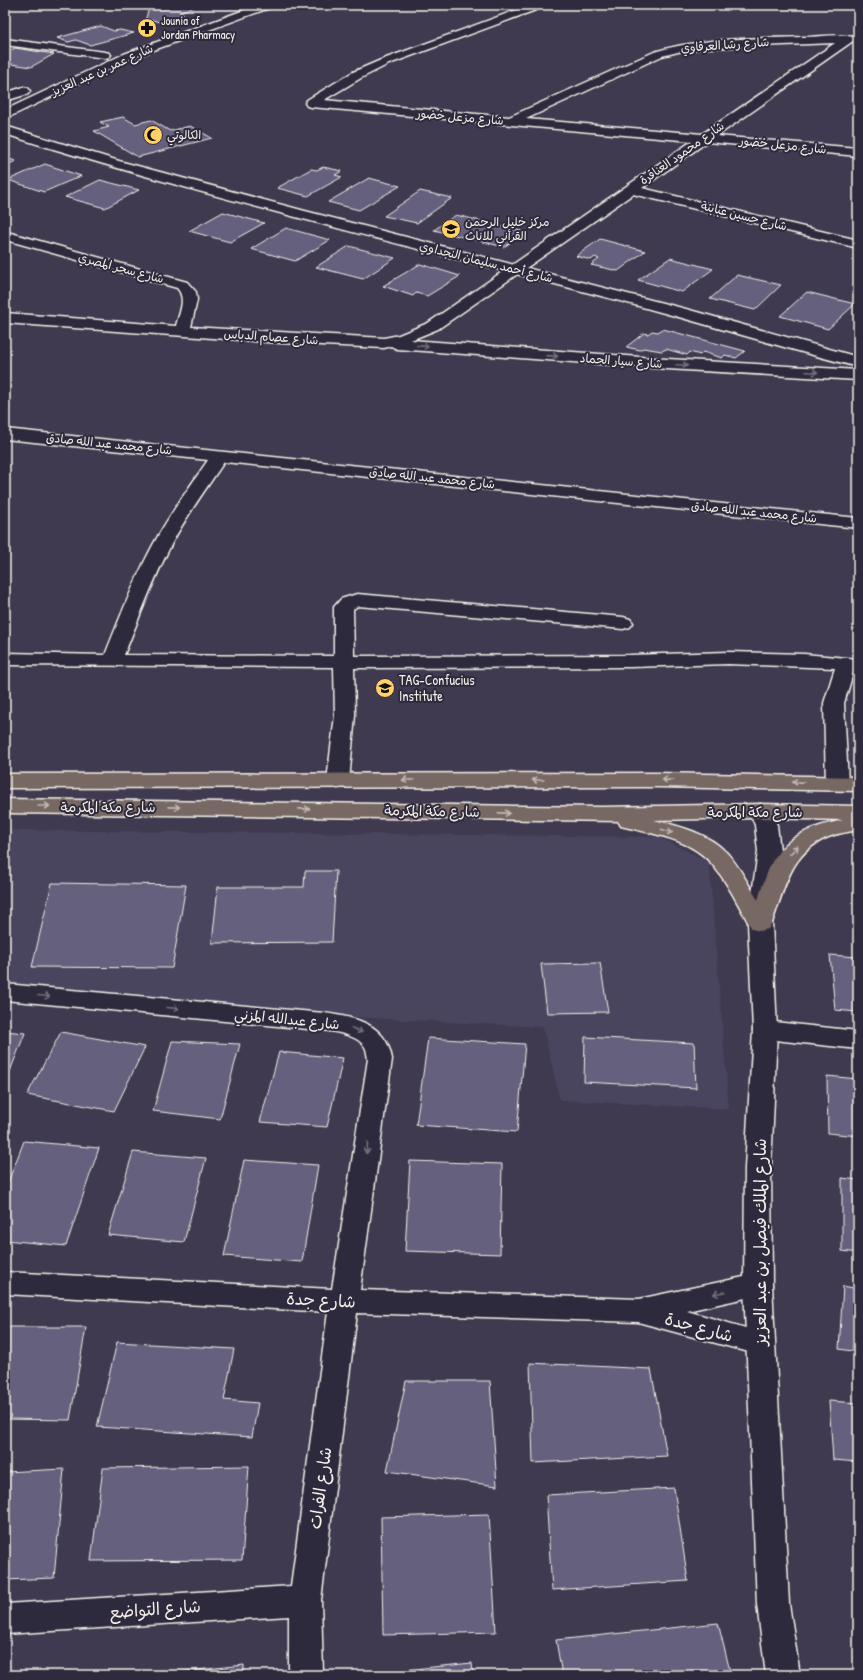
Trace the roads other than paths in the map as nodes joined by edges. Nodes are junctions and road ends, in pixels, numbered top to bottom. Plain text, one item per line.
1 (241, 5) edge
2 (268, 5) edge
3 (540, 5) edge
4 (853, 39) edge
5 (5, 42) edge
6 (105, 55) junction
7 (51, 79) dead end
8 (38, 85) dead end
9 (24, 91) junction
10 (5, 97) edge
11 (5, 101) edge
12 (5, 115) edge
13 (511, 121) junction
14 (705, 137) junction
15 (6, 138) edge
16 (858, 152) edge
17 (631, 189) junction
18 (11, 237) dead end
19 (858, 244) edge
20 (517, 269) junction
21 (5, 318) edge
22 (182, 331) junction
23 (384, 343) junction
24 (858, 362) edge
25 (858, 375) edge
26 (5, 434) edge
27 (220, 456) junction
28 (858, 523) edge
29 (623, 623) dead end
30 (5, 659) edge
31 (112, 661) junction
32 (345, 661) junction
33 (852, 664) edge
34 (338, 780) junction
35 (5, 781) edge
36 (734, 781) junction
37 (837, 783) junction
38 (858, 784) edge
39 (5, 806) edge
40 (760, 811) junction
41 (858, 813) edge
42 (602, 814) junction
43 (858, 822) edge
44 (760, 923) junction
45 (5, 992) edge
46 (765, 1030) junction
47 (858, 1040) edge
48 (5, 1283) edge
49 (758, 1285) junction
50 (344, 1301) junction
51 (638, 1310) junction
52 (760, 1343) junction
53 (305, 1600) junction
54 (5, 1619) edge
55 (306, 1675) edge
56 (783, 1675) edge

1 - 6 street, شارع عمر بن عبد العزيز
2 - 12 street, شارع عمر بن عبد العزيز
3 - 13 street, شارع مزعل خضور
4 - 13 street, شارع رشا العرقاوي
4 - 14 street, شارع محمود العناقرة
5 - 6 street
6 - 7 street, شارع عمر بن عبد العزيز
8 - 9 street, شارع عمر بن عبد العزيز
9 - 10 street
9 - 11 street, شارع عمر بن عبد العزيز
13 - 14 street, شارع مزعل خضور
14 - 16 street, شارع مزعل خضور
14 - 17 street, شارع محمود العناقرة
15 - 20 street, شارع أحمد سليمان النجداوي
17 - 19 street, شارع حسين عبابنة
17 - 20 street, شارع محمود العناقرة
18 - 22 street, شارع سحر المصري
20 - 23 street, شارع عصام الدباس
20 - 24 street, شارع أحمد سليمان النجداوي
21 - 22 street, شارع عصام الدباس
22 - 23 street, شارع عصام الدباس
23 -> 25 street, شارع سيار الحماد
26 - 27 street, شارع محمد عبد الله صادق
27 - 28 street, شارع محمد عبد الله صادق
27 - 31 street
29 - 32 street
30 - 31 street
31 - 32 street
32 - 33 street
32 - 34 street
33 - 37 street
34 - 35 main road, شارع مكة المكرمة
36 -> 34 main road, شارع مكة المكرمة
37 -> 36 main road, شارع مكة المكرمة
36 - 40 main road
37 - 38 main road, شارع مكة المكرمة
39 -> 42 main road, شارع مكة المكرمة
40 - 41 main road, شارع مكة المكرمة
40 - 42 main road, شارع مكة المكرمة
40 - 44 street, شارع الملك فيصل بن عبد العزيز
42 -> 44 main road
44 -> 43 main road
44 - 46 street, شارع الملك فيصل بن عبد العزيز
45 -> 50 street, شارع عبدالله المزني
46 - 47 street
46 - 49 street, شارع الملك فيصل بن عبد العزيز
48 - 50 street, شارع جدة
49 -> 51 street, شارع جدة
49 - 52 street, شارع الملك فيصل بن عبد العزيز
50 - 51 street, شارع جدة
50 - 53 street, شارع الفرات
51 - 52 street, شارع جدة
52 - 56 street, شارع الملك فيصل بن عبد العزيز
53 - 54 street, شارع التواضع
53 - 55 street, شارع الفرات

